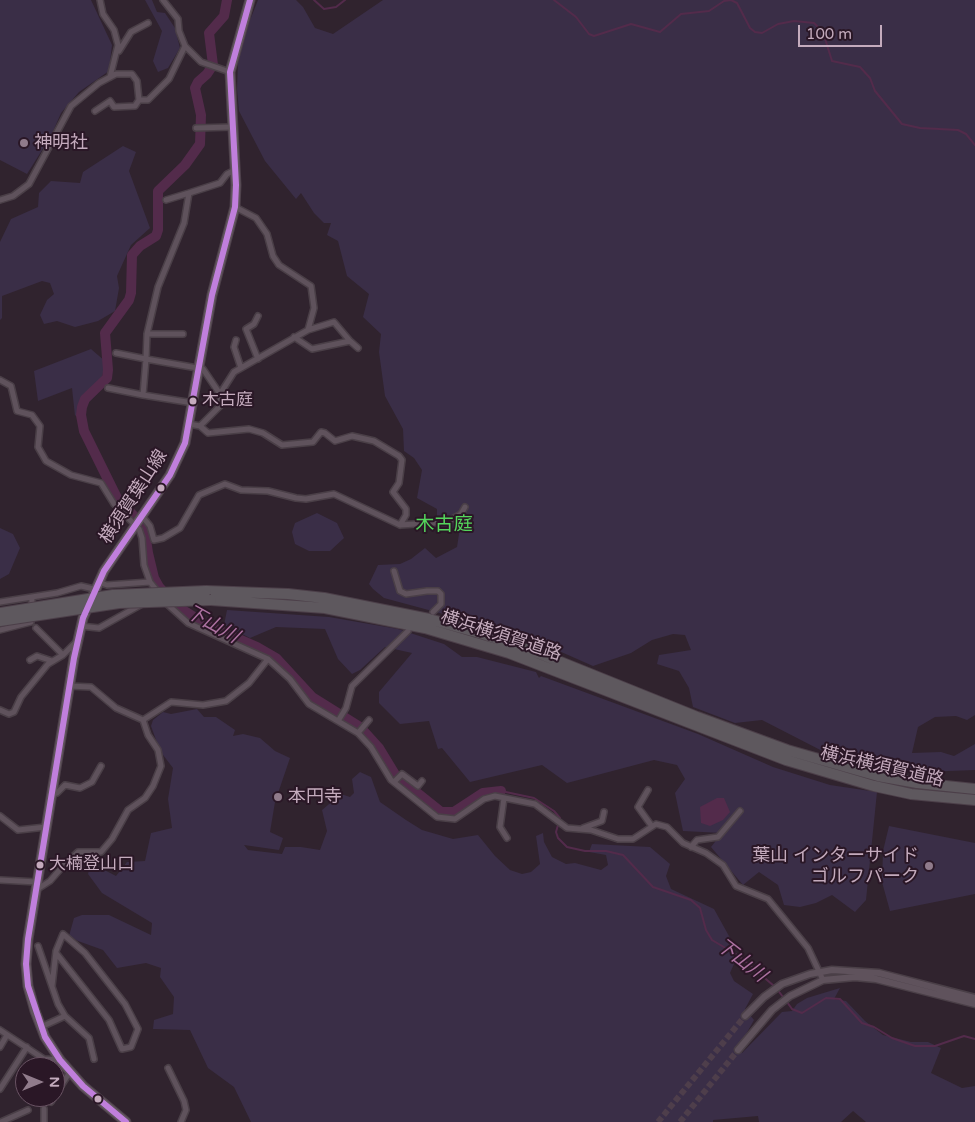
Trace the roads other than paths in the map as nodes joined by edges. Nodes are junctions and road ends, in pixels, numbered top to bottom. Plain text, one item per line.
1 (100, 0) edge
2 (163, 0) edge
3 (250, 0) edge
4 (148, 22) dead end
5 (185, 46) junction
6 (119, 51) junction
7 (230, 72) junction
8 (110, 76) junction
9 (139, 100) junction
10 (95, 111) dead end
11 (232, 127) junction
12 (200, 128) dead end
13 (235, 170) junction
14 (189, 193) junction
15 (0, 200) edge
16 (166, 200) dead end
17 (235, 208) junction
18 (258, 316) dead end
19 (308, 330) junction
20 (147, 334) junction
21 (183, 334) dead end
22 (294, 338) junction
23 (236, 340) dead end
24 (350, 341) junction
25 (358, 348) dead end
26 (116, 353) dead end
27 (146, 358) junction
28 (258, 359) junction
29 (199, 368) junction
30 (241, 368) junction
31 (0, 380) edge
32 (108, 388) dead end
33 (220, 394) junction
34 (143, 395) junction
35 (193, 403) junction
36 (189, 424) junction
37 (200, 426) junction
38 (465, 507) dead end
39 (139, 521) junction
40 (400, 525) junction
41 (394, 571) dead end
42 (150, 582) junction
43 (96, 586) junction
44 (160, 594) junction
45 (208, 595) junction
46 (32, 598) junction
47 (0, 602) edge
48 (433, 612) dead end
49 (0, 613) edge
50 (0, 621) edge
51 (80, 626) junction
52 (36, 628) dead end
53 (0, 630) edge
54 (408, 631) dead end
55 (77, 640) junction
56 (63, 655) junction
57 (268, 659) junction
58 (30, 660) dead end
59 (52, 661) junction
60 (69, 686) junction
61 (0, 710) edge
62 (143, 720) junction
63 (339, 720) junction
64 (369, 720) dead end
65 (358, 732) junction
66 (101, 766) dead end
67 (422, 781) dead end
68 (395, 782) junction
69 (975, 789) edge
70 (648, 790) dead end
71 (52, 794) junction
72 (504, 798) junction
73 (975, 800) edge
74 (740, 811) dead end
75 (604, 812) dead end
76 (0, 816) edge
77 (651, 825) junction
78 (46, 827) junction
79 (582, 828) junction
80 (507, 838) dead end
81 (691, 848) junction
82 (0, 880) edge
83 (36, 886) junction
84 (38, 946) dead end
85 (56, 953) junction
86 (820, 972) junction
87 (823, 980) junction
88 (52, 986) junction
89 (975, 998) edge
90 (975, 1004) edge
91 (65, 1016) junction
92 (745, 1016) tunnel mouth
93 (41, 1027) junction
94 (0, 1030) edge
95 (8, 1035) junction
96 (0, 1047) edge
97 (27, 1047) junction
98 (738, 1050) tunnel mouth
99 (41, 1057) edge
100 (58, 1057) edge
101 (94, 1059) dead end
102 (65, 1066) edge
103 (168, 1068) dead end
104 (70, 1072) junction
105 (65, 1080) edge
106 (0, 1089) edge
107 (44, 1109) dead end
108 (28, 1110) dead end
109 (1, 1122) edge
110 (44, 1122) edge
111 (126, 1122) edge
112 (180, 1122) edge

1 - 6 street
2 - 5 street
3 - 7 main road, 横須賀葉山線
4 - 6 street
5 - 7 street
5 - 9 street
6 - 8 street
7 - 11 main road, 横須賀葉山線
8 - 9 street
8 - 15 street
9 - 10 street
11 - 12 street
11 - 13 main road, 横須賀葉山線
13 - 14 street
13 - 17 main road, 横須賀葉山線
14 - 16 street
14 - 20 street
17 - 19 street
17 - 29 main road, 横須賀葉山線
18 - 28 street
19 - 22 street
19 - 24 street
20 - 21 street
20 - 27 street
22 - 24 street
22 - 28 street
23 - 30 street
24 - 25 street
26 - 27 street
27 - 29 street
27 - 34 street
28 - 30 street
29 - 33 street
29 - 35 main road, 横須賀葉山線
30 - 33 street
31 - 39 street
32 - 34 street
33 - 37 street
34 - 35 street
35 - 36 main road, 横須賀葉山線
36 - 37 street
36 - 39 main road, 横須賀葉山線
37 - 40 street
38 - 40 street
39 - 40 street
39 - 42 street
39 - 43 main road, 横須賀葉山線
41 - 48 street
42 - 43 street
42 - 44 street
43 - 46 street
43 - 51 main road, 横須賀葉山線
44 - 51 street
44 - 57 street
45 - 49 highway, 横浜横須賀道路, bridge
45 - 50 highway, 横浜横須賀道路, bridge
45 - 69 highway, 横浜横須賀道路
45 - 73 highway, 横浜横須賀道路
46 - 47 street
46 - 53 street
51 - 55 main road, 横須賀葉山線
52 - 56 street
54 - 63 street
55 - 56 street
55 - 60 main road, 横須賀葉山線
56 - 59 street
57 - 62 street
57 - 63 street
58 - 59 street
59 - 61 street
60 - 62 street
60 - 71 main road, 横須賀葉山線
62 - 83 street
63 - 65 street
64 - 65 street
65 - 68 street
66 - 71 street
67 - 68 street
68 - 72 street
70 - 77 street
71 - 78 main road, 横須賀葉山線
72 - 79 street
72 - 80 street
74 - 81 street
75 - 79 street
76 - 78 street
77 - 79 street
77 - 81 street
78 - 83 main road, 横須賀葉山線
81 - 86 street
82 - 83 street
83 - 93 main road, 横須賀葉山線
84 - 88 street
85 - 85 street
85 - 88 street
86 - 87 street
86 - 89 street
86 - 92 street
87 - 90 street
87 - 98 street
88 - 91 street
91 - 93 street
91 - 101 street
93 - 100 main road, 横須賀葉山線
94 - 95 street
95 - 96 street
95 - 97 street
97 - 99 street
97 - 106 street
102 - 104 main road, 横須賀葉山線
103 - 112 street
104 - 105 street
104 - 111 main road, 横須賀葉山線
107 - 110 street
108 - 109 street

